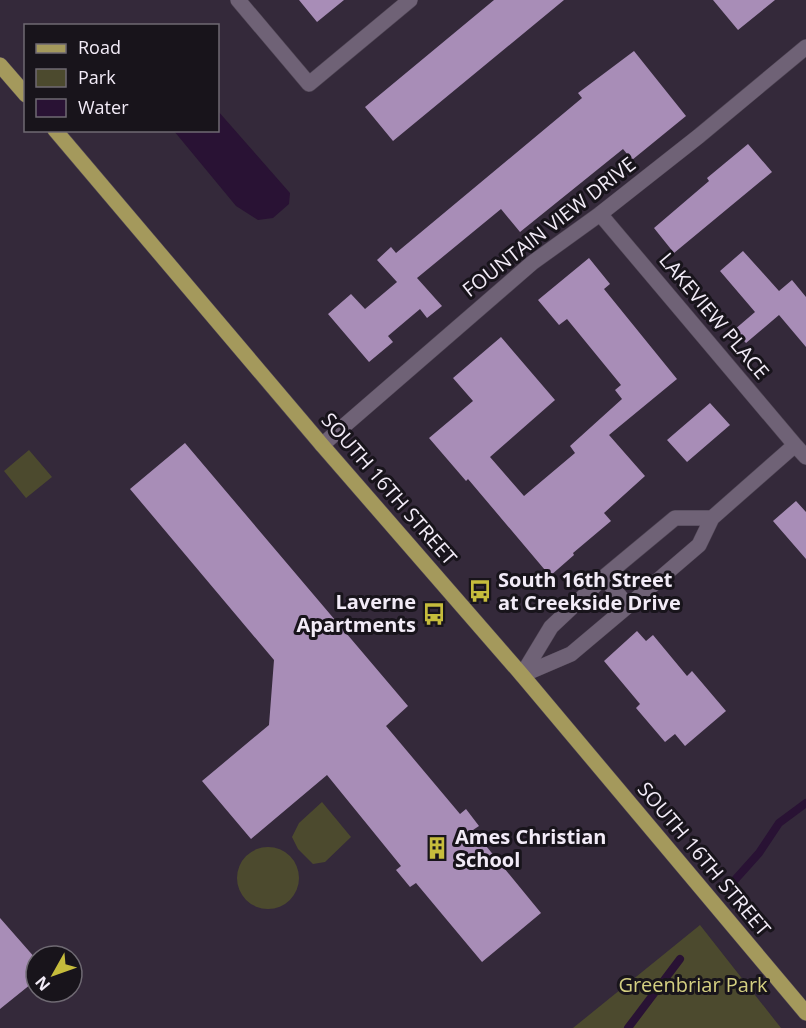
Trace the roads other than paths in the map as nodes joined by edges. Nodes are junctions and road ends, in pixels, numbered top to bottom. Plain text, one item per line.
1 (238, 0) edge
2 (410, 0) edge
3 (806, 47) edge
4 (0, 65) edge
5 (24, 93) edge
6 (58, 132) edge
7 (600, 214) junction
8 (322, 445) junction
9 (795, 445) junction
10 (806, 458) edge
11 (712, 518) junction
12 (604, 577) junction
13 (628, 606) junction
14 (522, 675) junction
15 (806, 1013) edge

1 - 2 street
3 - 7 street, FOUNTAIN VIEW DRIVE
4 - 5 main road
6 - 8 main road, SOUTH 16TH STREET
7 - 8 street, FOUNTAIN VIEW DRIVE
7 - 9 street, LAKEVIEW PLACE
8 - 14 main road, SOUTH 16TH STREET
9 - 10 street, LAKEVIEW PLACE
9 - 11 street
11 - 12 street
11 - 13 street
12 - 13 street
12 - 14 street
13 - 14 street
14 - 15 main road, SOUTH 16TH STREET

